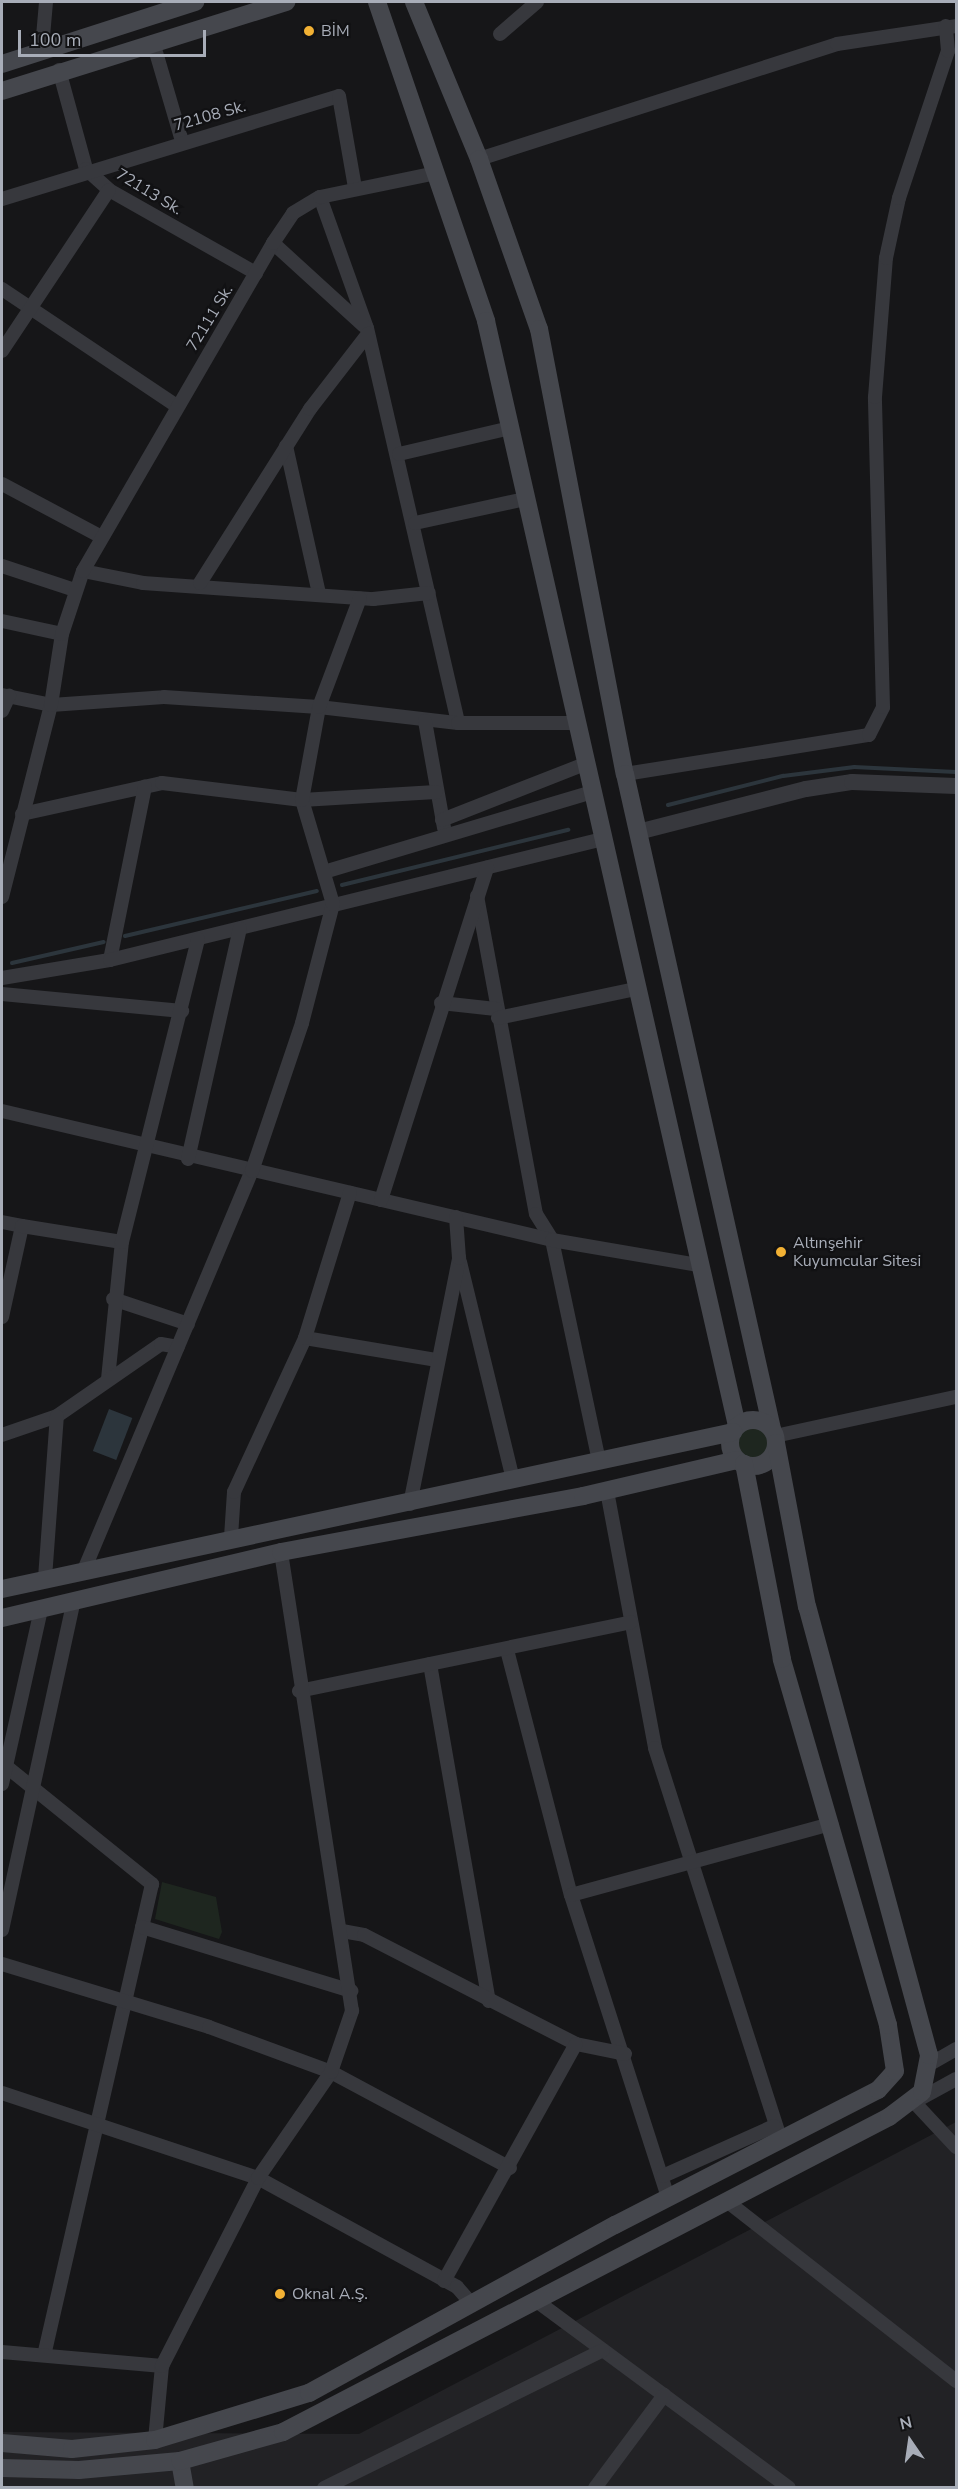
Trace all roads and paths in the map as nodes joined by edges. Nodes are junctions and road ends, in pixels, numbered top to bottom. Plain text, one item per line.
1 (46, 2) edge
2 (195, 2) edge
3 (286, 2) edge
4 (377, 2) edge
5 (414, 2) edge
6 (537, 2) edge
7 (951, 26) edge
8 (500, 34) dead end
9 (153, 42) junction
10 (42, 48) junction
11 (2, 64) edge
12 (59, 70) junction
13 (2, 91) edge
14 (182, 141) junction
15 (479, 159) junction
16 (86, 169) junction
17 (436, 173) junction
18 (355, 188) junction
19 (109, 190) junction
20 (320, 197) junction
21 (2, 199) edge
22 (273, 243) junction
23 (256, 273) junction
24 (2, 289) edge
25 (31, 309) junction
26 (368, 331) junction
27 (2, 351) edge
28 (177, 406) junction
29 (511, 428) junction
30 (286, 446) junction
31 (399, 454) junction
32 (2, 484) edge
33 (525, 499) junction
34 (415, 523) junction
35 (100, 536) junction
36 (2, 566) edge
37 (83, 571) junction
38 (200, 583) junction
39 (75, 590) junction
40 (429, 593) junction
41 (319, 594) junction
42 (360, 598) junction
43 (2, 621) edge
44 (62, 634) junction
45 (5, 695) edge
46 (51, 705) junction
47 (319, 707) junction
48 (2, 711) edge
49 (425, 721) junction
50 (458, 723) junction
51 (574, 723) junction
52 (585, 764) junction
53 (625, 774) junction
54 (957, 786) edge
55 (145, 787) junction
56 (436, 792) junction
57 (592, 792) junction
58 (302, 800) junction
59 (22, 814) junction
60 (442, 820) junction
61 (638, 832) junction
62 (445, 836) junction
63 (603, 839) junction
64 (487, 868) junction
65 (324, 872) junction
66 (477, 896) junction
67 (2, 897) edge
68 (333, 904) junction
69 (240, 928) junction
70 (198, 939) junction
71 (110, 960) junction
72 (2, 978) edge
73 (636, 989) junction
74 (2, 994) edge
75 (441, 1003) junction
76 (182, 1011) junction
77 (497, 1014) junction
78 (2, 1111) edge
79 (147, 1148) junction
80 (188, 1159) junction
81 (252, 1171) junction
82 (350, 1193) junction
83 (381, 1200) junction
84 (456, 1217) junction
85 (2, 1222) edge
86 (22, 1226) junction
87 (552, 1240) junction
88 (122, 1242) junction
89 (459, 1258) junction
90 (699, 1265) junction
91 (113, 1299) junction
92 (2, 1317) edge
93 (189, 1324) junction
94 (305, 1338) junction
95 (178, 1347) junction
96 (437, 1360) junction
97 (108, 1380) junction
98 (957, 1397) edge
99 (730, 1398) junction
100 (57, 1416) junction
101 (735, 1429) junction
102 (2, 1435) edge
103 (774, 1436) junction
104 (710, 1437) junction
105 (599, 1461) junction
106 (740, 1462) junction
107 (714, 1466) junction
108 (513, 1480) junction
109 (748, 1486) junction
110 (607, 1491) junction
111 (410, 1504) junction
112 (231, 1537) junction
113 (281, 1552) junction
114 (84, 1570) junction
115 (45, 1578) junction
116 (2, 1588) edge
117 (74, 1601) junction
118 (41, 1609) junction
119 (2, 1618) edge
120 (631, 1622) junction
121 (507, 1650) junction
122 (430, 1665) junction
123 (298, 1691) junction
124 (4, 1764) edge
125 (2, 1784) edge
126 (33, 1788) junction
127 (831, 1824) junction
128 (694, 1864) junction
129 (571, 1895) junction
130 (142, 1927) junction
131 (2, 1930) edge
132 (342, 1931) junction
133 (2, 1964) edge
134 (351, 1991) junction
135 (489, 2001) junction
136 (125, 2002) junction
137 (576, 2044) junction
138 (957, 2049) edge
139 (625, 2054) junction
140 (930, 2064) junction
141 (331, 2072) junction
142 (957, 2079) edge
143 (2, 2093) edge
144 (914, 2102) junction
145 (97, 2124) junction
146 (778, 2133) junction
147 (957, 2147) edge
148 (510, 2168) junction
149 (663, 2176) junction
150 (258, 2178) junction
151 (668, 2198) junction
152 (728, 2202) junction
153 (444, 2281) junction
154 (538, 2302) junction
155 (472, 2304) junction
156 (603, 2350) junction
157 (2, 2352) edge
158 (45, 2353) junction
159 (162, 2366) junction
160 (957, 2381) edge
161 (664, 2395) junction
162 (155, 2440) junction
163 (2, 2443) edge
164 (180, 2461) junction
165 (2, 2468) edge
166 (185, 2487) edge
167 (324, 2487) edge
168 (595, 2487) edge
169 (789, 2487) edge

1 - 10 street
2 - 10 main road
3 - 9 main road
4 - 17 main road
5 - 15 main road
6 - 8 street
7 - 15 street
7 - 53 street
9 - 12 main road
9 - 14 street
10 - 11 main road
12 - 13 main road
12 - 16 street
14 - 16 street, 72108 Sk.
14 - 18 street, 72108 Sk.
15 - 53 main road
16 - 19 street, 72113 Sk.
16 - 21 street, 72108 Sk.
17 - 18 street, 72111 Sk.
17 - 29 main road
18 - 20 street, 72111 Sk.
19 - 23 street, 72113 Sk.
19 - 25 street
20 - 22 street, 72111 Sk.
20 - 26 street
22 - 23 street, 72111 Sk.
22 - 26 street
23 - 28 street, 72111 Sk.
24 - 25 street
25 - 27 street
25 - 28 street
26 - 30 street
26 - 31 street
28 - 35 street, 72111 Sk.
29 - 31 street
29 - 33 main road
30 - 38 street
30 - 41 street
31 - 34 street
32 - 35 street
33 - 34 street
33 - 51 main road
34 - 40 street
35 - 37 street, 72111 Sk.
36 - 39 street
37 - 38 street
37 - 39 street, 72111 Sk.
38 - 41 street
39 - 44 street, 72111 Sk.
40 - 42 street
40 - 50 street
41 - 42 street
42 - 47 street
43 - 44 street
44 - 46 street, 72111 Sk.
45 - 46 street
45 - 48 street
46 - 47 street
46 - 59 street, 72111 Sk.
47 - 49 street
47 - 58 street
49 - 50 street
49 - 56 street
50 - 51 street
51 - 52 main road
52 - 57 main road
52 - 60 street
53 - 61 main road
54 - 61 street
55 - 58 street
55 - 59 street
55 - 71 street
56 - 58 street
56 - 60 street
57 - 62 street
57 - 63 main road
58 - 65 street
59 - 67 street, 72111 Sk.
60 - 62 street
61 - 103 main road
62 - 65 street
63 - 64 street
63 - 73 main road
64 - 66 street
64 - 68 street
65 - 68 street
66 - 75 street
66 - 77 street
68 - 69 street
68 - 81 street
69 - 70 street
69 - 80 street
70 - 71 street
70 - 76 street
71 - 72 street
73 - 77 street
73 - 90 main road
74 - 76 street
75 - 77 street
75 - 83 street
76 - 79 street
77 - 87 street
78 - 79 street
79 - 80 street
79 - 88 street
80 - 81 street
81 - 82 street
81 - 93 street
82 - 83 street
82 - 94 street
83 - 84 street
84 - 87 street
84 - 89 street
85 - 86 street
86 - 88 street
86 - 92 street
87 - 90 street
87 - 105 street
88 - 91 street
89 - 96 street
89 - 108 street
90 - 99 main road
91 - 93 street
91 - 97 street
93 - 95 street
94 - 96 street
94 - 112 street
95 - 97 street
95 - 114 street
96 - 111 street
97 - 100 street
98 - 103 street
99 - 101 main road
99 - 104 main road
100 - 102 street
100 - 115 street
101 - 103 main road
101 - 104 main road
101 - 106 main road
103 - 106 main road
103 - 140 main road
104 - 105 main road
105 - 108 main road
106 - 107 main road
106 - 109 main road
107 - 109 main road
107 - 110 main road
108 - 111 main road
109 - 127 main road
110 - 113 main road
110 - 120 street
111 - 112 main road
112 - 114 main road
113 - 117 main road
113 - 123 street
114 - 115 main road
115 - 116 main road
117 - 118 main road
117 - 126 street
118 - 119 main road
118 - 124 street
120 - 121 street
120 - 128 street
121 - 122 street
121 - 129 street
122 - 123 street
122 - 135 street
123 - 132 street
124 - 125 street
124 - 126 street
126 - 130 street
126 - 131 street
127 - 128 street
127 - 146 main road
128 - 129 street
128 - 146 street
129 - 139 street
130 - 134 street
130 - 136 street
132 - 134 street
132 - 135 street
133 - 136 street
134 - 141 street
135 - 137 street
136 - 141 street
136 - 145 street
137 - 139 street
137 - 148 street
138 - 140 street
139 - 149 street
140 - 144 main road
141 - 148 street
141 - 150 street
142 - 144 street
143 - 145 street
144 - 147 street
144 - 152 main road
145 - 150 street
145 - 158 street
146 - 149 street
146 - 151 main road
148 - 153 street
149 - 151 street
150 - 153 street
150 - 159 street
151 - 155 main road
152 - 154 main road
152 - 160 street
153 - 155 street
154 - 156 street
154 - 164 main road
155 - 162 main road
156 - 161 street
156 - 167 street
157 - 158 street
158 - 159 street
159 - 162 street
161 - 168 street
161 - 169 street
162 - 163 main road
164 - 165 main road
164 - 166 main road

